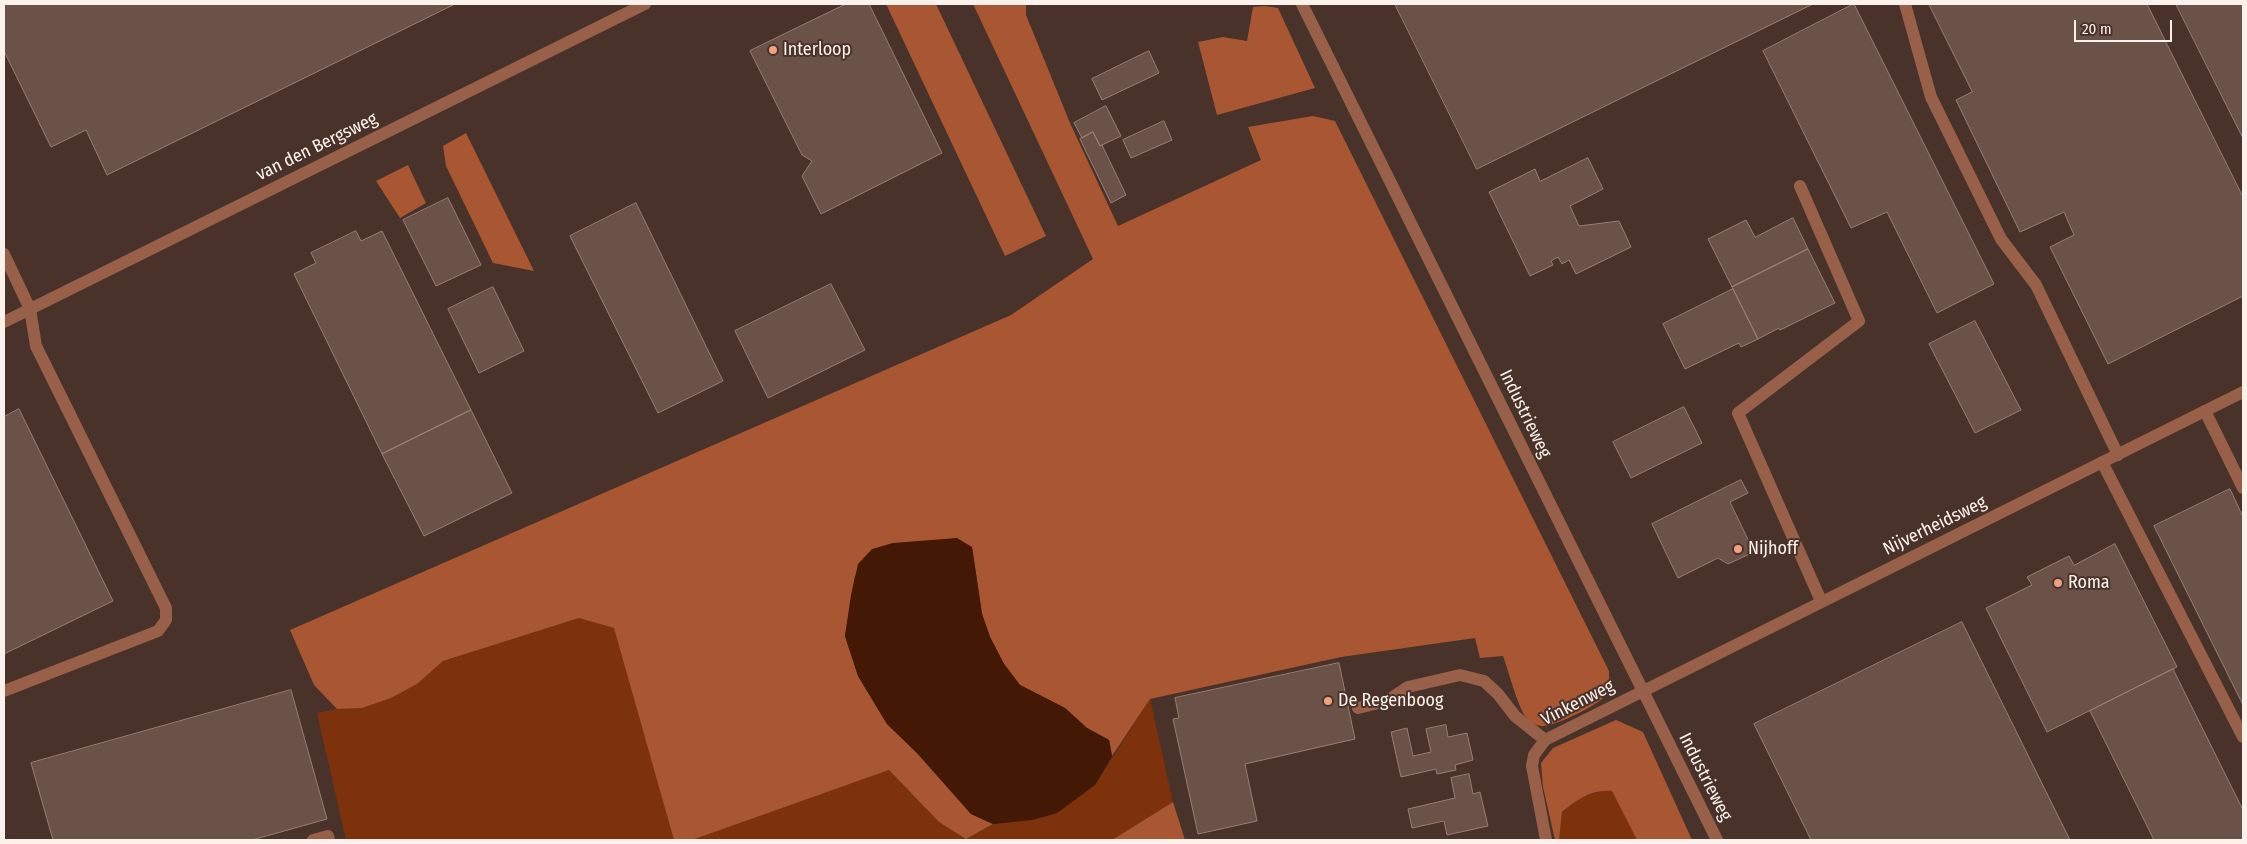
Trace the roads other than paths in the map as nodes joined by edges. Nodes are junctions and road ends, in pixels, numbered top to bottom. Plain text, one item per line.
1 (645, 4) edge
2 (1302, 4) edge
3 (1906, 4) edge
4 (1800, 186) dead end
5 (4, 254) edge
6 (30, 309) junction
7 (4, 322) edge
8 (2243, 392) edge
9 (2205, 411) junction
10 (2118, 455) junction
11 (2102, 462) junction
12 (2243, 488) edge
13 (1821, 601) junction
14 (1642, 690) junction
15 (4, 691) edge
16 (1358, 708) dead end
17 (2243, 737) edge
18 (1545, 740) junction
19 (313, 840) edge
20 (329, 840) edge
21 (1546, 840) edge
22 (1717, 840) edge

1 - 6 street, van den Bergsweg
2 - 14 street, Industrieweg
3 - 10 street
4 - 13 street
5 - 6 street
6 - 7 street, van den Bergsweg
6 - 15 street
8 - 9 street, Nijverheidsweg
9 - 10 street, Nijverheidsweg
9 - 12 street
10 - 11 street, Nijverheidsweg
11 - 13 street, Nijverheidsweg
11 - 17 street
13 - 14 street, Nijverheidsweg
14 - 18 street, Vinkenweg
14 - 22 street, Industrieweg
16 - 18 street
18 - 21 street, Vinkenweg
19 - 20 street

